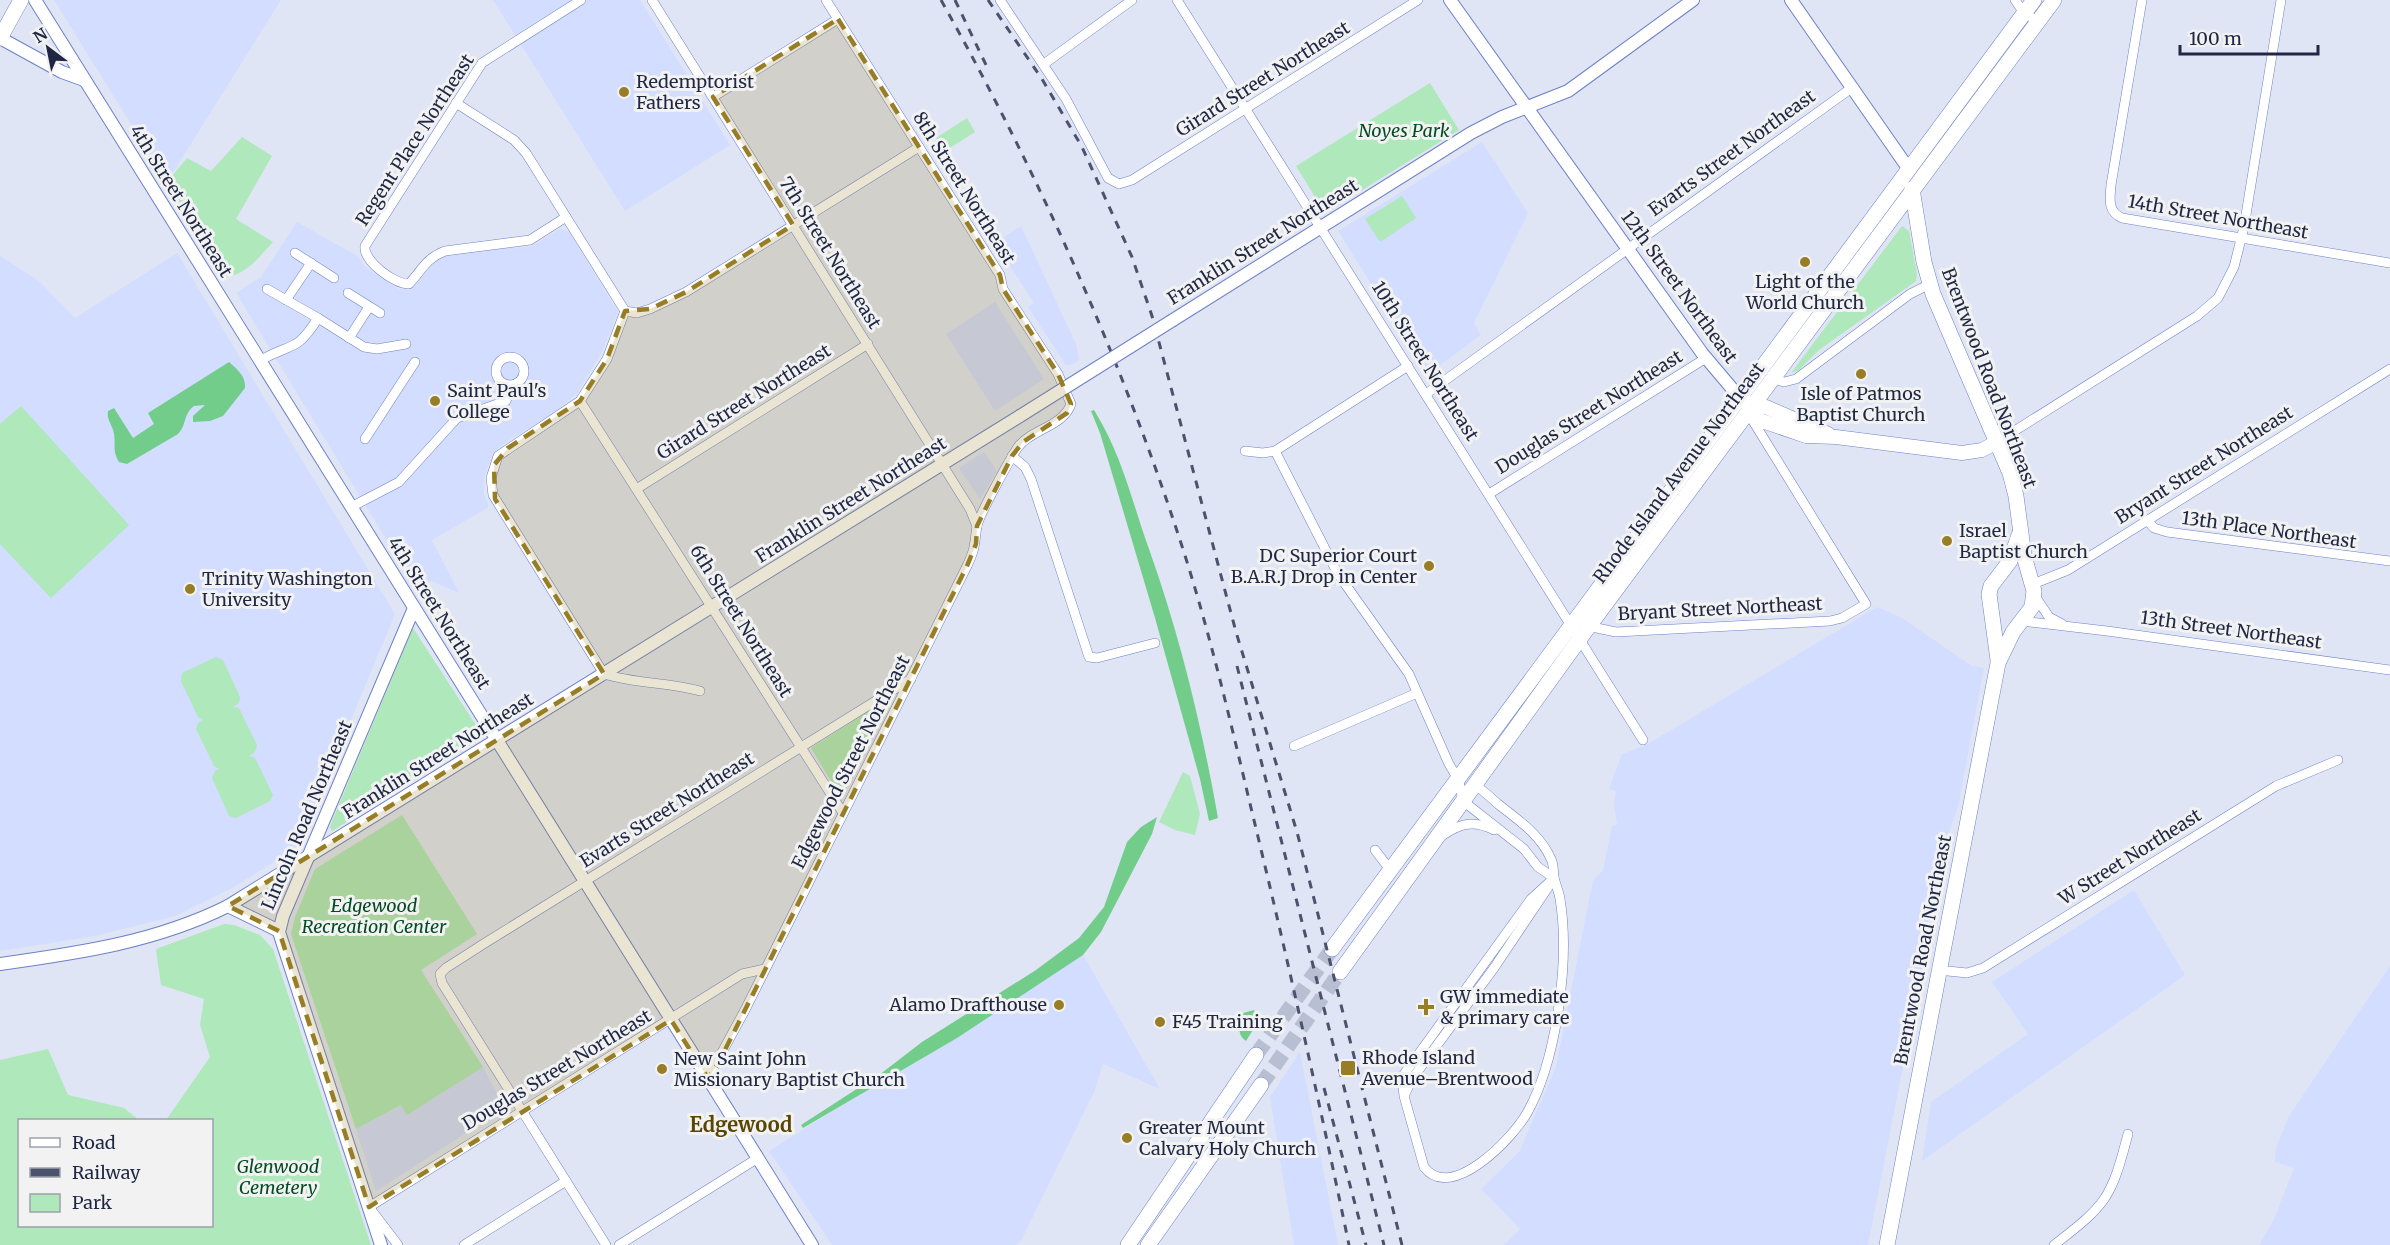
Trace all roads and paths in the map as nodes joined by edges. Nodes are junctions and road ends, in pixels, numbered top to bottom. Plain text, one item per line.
1 (21, 0) edge
2 (35, 0) edge
3 (581, 0) edge
4 (652, 0) edge
5 (826, 0) edge
6 (1000, 0) edge
7 (1132, 0) edge
8 (1177, 0) edge
9 (1418, 0) edge
10 (1450, 0) edge
11 (1693, 0) edge
12 (1791, 0) edge
13 (2014, 0) edge
14 (2034, 0) edge
15 (2054, 0) edge
16 (2142, 0) edge
17 (2281, 0) edge
18 (2024, 13) junction
19 (838, 19) junction
20 (2039, 22) junction
21 (0, 38) edge
22 (1044, 64) junction
23 (1980, 72) junction
24 (84, 80) junction
25 (1995, 82) junction
26 (1854, 87) junction
27 (713, 97) junction
28 (456, 103) junction
29 (1528, 108) junction
30 (1246, 109) junction
31 (919, 147) junction
32 (1908, 168) junction
33 (1913, 193) junction
34 (567, 217) junction
35 (793, 225) junction
36 (1321, 227) junction
37 (2241, 238) junction
38 (1628, 248) junction
39 (295, 253) dead end
40 (2390, 263) edge
41 (311, 264) junction
42 (334, 278) dead end
43 (1930, 284) junction
44 (267, 289) dead end
45 (348, 293) dead end
46 (286, 300) junction
47 (369, 307) junction
48 (625, 310) junction
49 (380, 313) dead end
50 (318, 318) junction
51 (349, 338) junction
52 (406, 344) dead end
53 (868, 344) junction
54 (1706, 358) junction
55 (261, 360) junction
56 (415, 362) dead end
57 (1408, 366) junction
58 (2390, 369) edge
59 (1774, 380) junction
60 (512, 386) dead end
61 (1426, 394) junction
62 (1069, 395) joint
63 (580, 401) junction
64 (1747, 406) junction
65 (365, 439) dead end
66 (1997, 442) junction
67 (1245, 451) dead end
68 (1275, 451) junction
69 (1012, 456) junction
70 (943, 465) junction
71 (638, 488) junction
72 (1489, 494) junction
73 (353, 506) junction
74 (2147, 520) junction
75 (977, 526) junction
76 (2020, 531) junction
77 (2390, 561) edge
78 (2003, 572) junction
79 (2032, 584) junction
80 (1866, 604) joint
81 (712, 607) junction
82 (414, 608) junction
83 (1993, 619) junction
84 (2020, 622) junction
85 (2067, 626) junction
86 (1581, 630) junction
87 (1155, 643) dead end
88 (1998, 663) junction
89 (2390, 670) edge
90 (604, 674) junction
91 (910, 679) junction
92 (700, 691) dead end
93 (1417, 693) junction
94 (1643, 740) dead end
95 (497, 741) junction
96 (799, 746) junction
97 (1294, 746) dead end
98 (2338, 760) dead end
99 (1459, 781) junction
100 (1475, 784) junction
101 (1463, 801) junction
102 (843, 813) junction
103 (1508, 836) junction
104 (1430, 846) junction
105 (1375, 850) dead end
106 (307, 859) junction
107 (1391, 871) junction
108 (1554, 878) junction
109 (584, 881) junction
110 (228, 906) junction
111 (279, 931) junction
112 (1332, 949) tunnel mouth
113 (0, 964) edge
114 (765, 969) junction
115 (1938, 970) junction
116 (1340, 972) tunnel mouth
117 (671, 1020) junction
118 (1256, 1055) tunnel mouth
119 (708, 1078) junction
120 (1261, 1085) tunnel mouth
121 (522, 1111) junction
122 (2128, 1134) dead end
123 (758, 1158) junction
124 (566, 1181) junction
125 (369, 1207) junction
126 (381, 1245) edge
127 (398, 1245) edge
128 (464, 1245) edge
129 (606, 1245) edge
130 (619, 1245) edge
131 (812, 1245) edge
132 (1128, 1245) edge
133 (1148, 1245) edge
134 (1887, 1245) edge
135 (2054, 1245) edge

1 - 21 main road
2 - 24 street, 4th Street Northeast
3 - 28 street, Regent Place Northeast
4 - 27 street, 7th Street Northeast
5 - 19 street, 8th Street Northeast
6 - 22 street
7 - 22 street
8 - 30 street, 10th Street Northeast
9 - 30 street, Girard Street Northeast
10 - 29 street, 12th Street Northeast
11 - 29 street, Franklin Street Northeast
12 - 26 street
13 - 18 street
14 - 18 main road, Rhode Island Avenue Northeast
15 - 20 main road, Rhode Island Avenue Northeast
16 - 37 street, 14th Street Northeast
17 - 37 street
18 - 20 street
18 - 23 main road, Rhode Island Avenue Northeast
19 - 27 street
19 - 31 street, 8th Street Northeast
20 - 25 main road, Rhode Island Avenue Northeast
21 - 24 street
22 - 30 street, Girard Street Northeast
23 - 25 main road
23 - 32 main road, Rhode Island Avenue Northeast
24 - 55 street, 4th Street Northeast
25 - 33 main road, Rhode Island Avenue Northeast
26 - 32 street
26 - 38 street, Evarts Street Northeast
27 - 35 street, 7th Street Northeast
28 - 34 street
28 - 34 street, Regent Place Northeast
29 - 36 street, Franklin Street Northeast
29 - 38 street, 12th Street Northeast
30 - 36 street, 10th Street Northeast
31 - 35 street
31 - 62 street, 8th Street Northeast
32 - 33 main road, Brentwood Road Northeast
32 - 64 main road, Rhode Island Avenue Northeast
33 - 43 main road, Brentwood Road Northeast
33 - 59 main road, Rhode Island Avenue Northeast
34 - 48 street
35 - 48 street
35 - 53 street, 7th Street Northeast
36 - 57 street, 10th Street Northeast
36 - 70 street, Franklin Street Northeast, bridge
37 - 40 street, 14th Street Northeast
37 - 66 street
38 - 54 street, 12th Street Northeast
38 - 61 street, Evarts Street Northeast
39 - 41 street
41 - 42 street
41 - 46 street
43 - 59 street
43 - 66 main road, Brentwood Road Northeast
44 - 46 street
45 - 47 street
46 - 50 street
47 - 49 street
47 - 51 street
48 - 63 street
50 - 51 street
50 - 55 street
51 - 52 street
53 - 70 street, 7th Street Northeast
53 - 71 street, Girard Street Northeast
54 - 64 street, 12th Street Northeast
54 - 72 street, Douglas Street Northeast
55 - 73 street, 4th Street Northeast
56 - 65 street
57 - 61 street, 10th Street Northeast
57 - 68 street
58 - 74 street, Bryant Street Northeast
59 - 64 main road, Rhode Island Avenue Northeast
60 - 73 street
61 - 72 street, 10th Street Northeast
62 - 69 street, Edgewood Street Northeast
63 - 71 street, 6th Street Northeast
63 - 90 street
64 - 66 main road
64 - 80 street, 12th Street Northeast
64 - 86 main road, Rhode Island Avenue Northeast
66 - 76 main road, Brentwood Road Northeast
67 - 68 street
68 - 93 street
69 - 75 street, Edgewood Street Northeast
69 - 87 street
70 - 75 street, 7th Street Northeast
70 - 81 street, Franklin Street Northeast
71 - 81 street, 6th Street Northeast
72 - 86 street, 10th Street Northeast
73 - 82 street, 4th Street Northeast
74 - 77 street, 13th Place Northeast
74 - 79 street, Bryant Street Northeast
75 - 91 street, Edgewood Street Northeast
76 - 78 main road, Brentwood Road Northeast
76 - 79 main road, Brentwood Road Northeast
78 - 79 main road
78 - 83 main road
79 - 84 main road
79 - 85 street, 13th Street Northeast
80 - 86 street, Bryant Street Northeast
81 - 90 street, Franklin Street Northeast
81 - 96 street, 6th Street Northeast
82 - 95 street, 4th Street Northeast
82 - 106 street, Lincoln Road Northeast
83 - 84 main road
83 - 88 main road, Brentwood Road Northeast
84 - 85 street, 13th Street Northeast
84 - 88 main road, Brentwood Road Northeast
85 - 89 street, 13th Street Northeast
86 - 94 street, 10th Street Northeast
86 - 99 main road, Rhode Island Avenue Northeast
86 - 100 main road, Rhode Island Avenue Northeast
88 - 115 main road, Brentwood Road Northeast
90 - 92 street
90 - 95 street, Franklin Street Northeast
91 - 96 street, Evarts Street Northeast
91 - 102 street, Edgewood Street Northeast
93 - 97 street
93 - 99 street
95 - 106 street, Franklin Street Northeast
95 - 109 street, 4th Street Northeast
96 - 102 street, 6th Street Northeast
96 - 109 street, Evarts Street Northeast
98 - 115 street, W Street Northeast
99 - 100 street
99 - 101 street
99 - 107 main road, Rhode Island Avenue Northeast
100 - 101 main road, Rhode Island Avenue Northeast
100 - 108 street
101 - 103 street
101 - 104 main road, Rhode Island Avenue Northeast
102 - 114 street, Edgewood Street Northeast
103 - 104 street
103 - 108 street
104 - 116 main road, Rhode Island Avenue Northeast
105 - 107 street
106 - 110 street, Franklin Street Northeast
106 - 111 street, Lincoln Road Northeast
107 - 112 main road, Rhode Island Avenue Northeast
108 - 108 street
109 - 117 street, 4th Street Northeast
109 - 121 street, Evarts Street Northeast
110 - 111 street
110 - 113 street, Franklin Street Northeast
111 - 125 street, Lincoln Road Northeast
114 - 117 street, Douglas Street Northeast
114 - 119 street, Edgewood Street Northeast
115 - 134 main road, Brentwood Road Northeast
117 - 119 street, 4th Street Northeast
117 - 121 street, Douglas Street Northeast
118 - 132 main road
119 - 123 street, 4th Street Northeast
120 - 133 main road
121 - 124 street
121 - 125 street, Douglas Street Northeast
122 - 135 street
123 - 130 street
123 - 131 street, 4th Street Northeast
124 - 128 street
124 - 129 street
125 - 126 street, Lincoln Road Northeast
125 - 127 street

